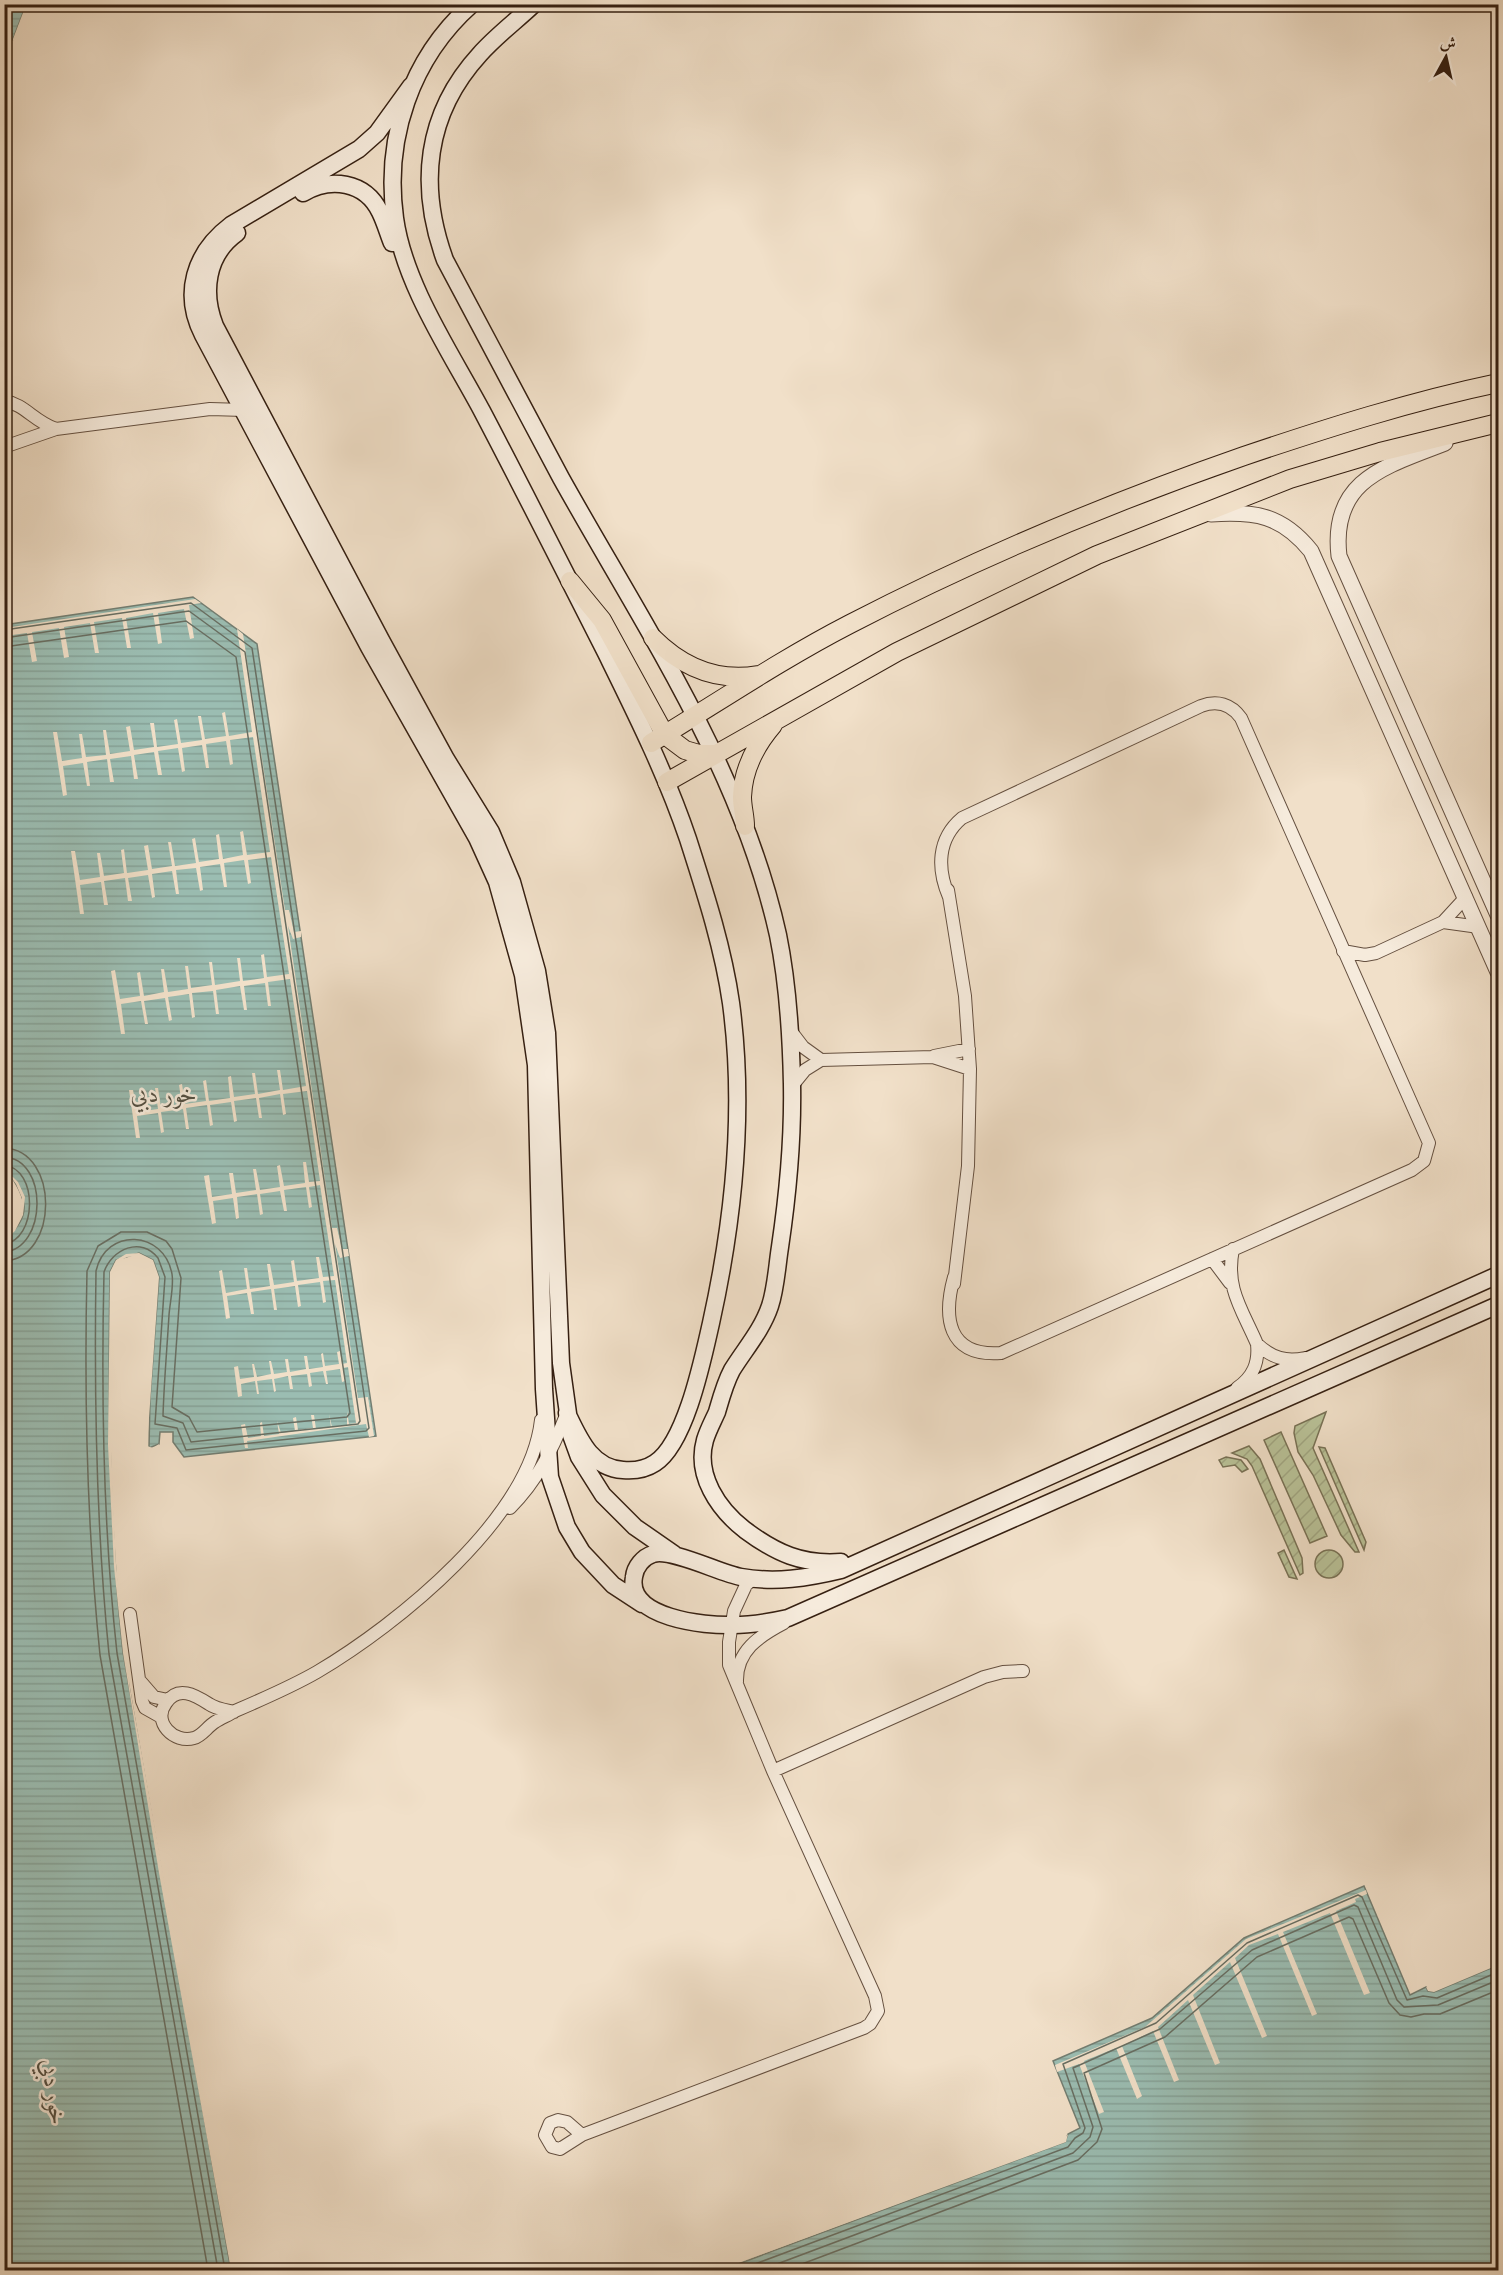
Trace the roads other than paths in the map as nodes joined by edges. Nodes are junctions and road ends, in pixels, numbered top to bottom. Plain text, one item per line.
1 (472, 4) edge
2 (534, 4) edge
3 (411, 86) junction
4 (410, 269) junction
5 (1498, 383) edge
6 (4, 400) edge
7 (247, 405) junction
8 (1492, 425) edge
9 (56, 429) junction
10 (4, 447) edge
11 (1202, 514) junction
12 (570, 580) joint
13 (653, 638) junction
14 (766, 673) junction
15 (696, 716) junction
16 (780, 718) junction
17 (658, 739) junction
18 (714, 754) junction
19 (667, 782) junction
20 (745, 826) junction
21 (1492, 889) edge
22 (1466, 897) junction
23 (1498, 915) edge
24 (1443, 922) junction
25 (1479, 927) junction
26 (1343, 951) junction
27 (1376, 953) junction
28 (1351, 969) junction
29 (1498, 972) edge
30 (790, 1030) junction
31 (969, 1049) junction
32 (933, 1057) junction
33 (821, 1060) junction
34 (970, 1069) junction
35 (792, 1086) junction
36 (1233, 1249) junction
37 (1212, 1259) junction
38 (1498, 1275) edge
39 (1230, 1283) junction
40 (1498, 1305) edge
41 (1350, 1343) junction
42 (1257, 1344) junction
43 (544, 1389) junction
44 (1205, 1408) junction
45 (567, 1413) junction
46 (548, 1460) junction
47 (486, 1529) junction
48 (674, 1554) junction
49 (868, 1558) junction
50 (754, 1578) junction
51 (642, 1604) junction
52 (808, 1610) junction
53 (130, 1614) dead end
54 (732, 1626) junction
55 (1023, 1671) dead end
56 (139, 1679) junction
57 (737, 1690) junction
58 (168, 1700) junction
59 (234, 1712) junction
60 (161, 1717) junction
61 (773, 1771) junction
62 (582, 2135) dead end

1 - 3 main road
2 - 13 main road
3 - 4 main road
3 - 7 main road
4 - 7 main road
4 - 12 main road
5 - 14 main road
6 - 9 street
7 - 9 street
7 - 43 main road
7 - 45 main road
8 - 11 main road
8 - 21 street
9 - 10 street
11 - 16 main road
11 - 22 street
12 - 17 main road
13 - 14 main road
13 - 15 main road
14 - 15 main road
15 - 17 main road
15 - 18 main road
16 - 18 main road
16 - 20 main road
17 - 18 main road
17 - 19 main road
18 - 19 main road
18 - 20 main road
19 - 45 main road
20 - 30 main road
21 - 23 street
22 - 24 street
22 - 25 street
24 - 25 street
24 - 27 street
25 - 29 street
26 - 27 street
26 - 28 street
26 - 31 street
27 - 28 street
28 - 36 street
30 - 33 street
30 - 35 main road
31 - 32 street
31 - 34 street
32 - 33 street
32 - 34 street
33 - 35 street
34 - 37 street
35 - 49 main road
36 - 37 street
36 - 39 street
37 - 39 street
38 - 41 main road
39 - 42 street
40 - 52 main road
41 - 42 street
41 - 44 main road
42 - 44 street
43 - 46 main road
43 - 47 street
44 - 49 main road
45 - 46 street
45 - 48 main road
46 - 47 street
46 - 51 main road
47 - 59 street
48 - 50 main road
48 - 51 main road
49 - 50 main road
50 - 54 street
51 - 54 main road
52 - 54 main road
52 - 57 street
53 - 56 street
54 - 57 street
55 - 61 street
56 - 58 street
56 - 60 street
57 - 61 street
58 - 59 street
58 - 60 street
59 - 60 street
61 - 62 street

